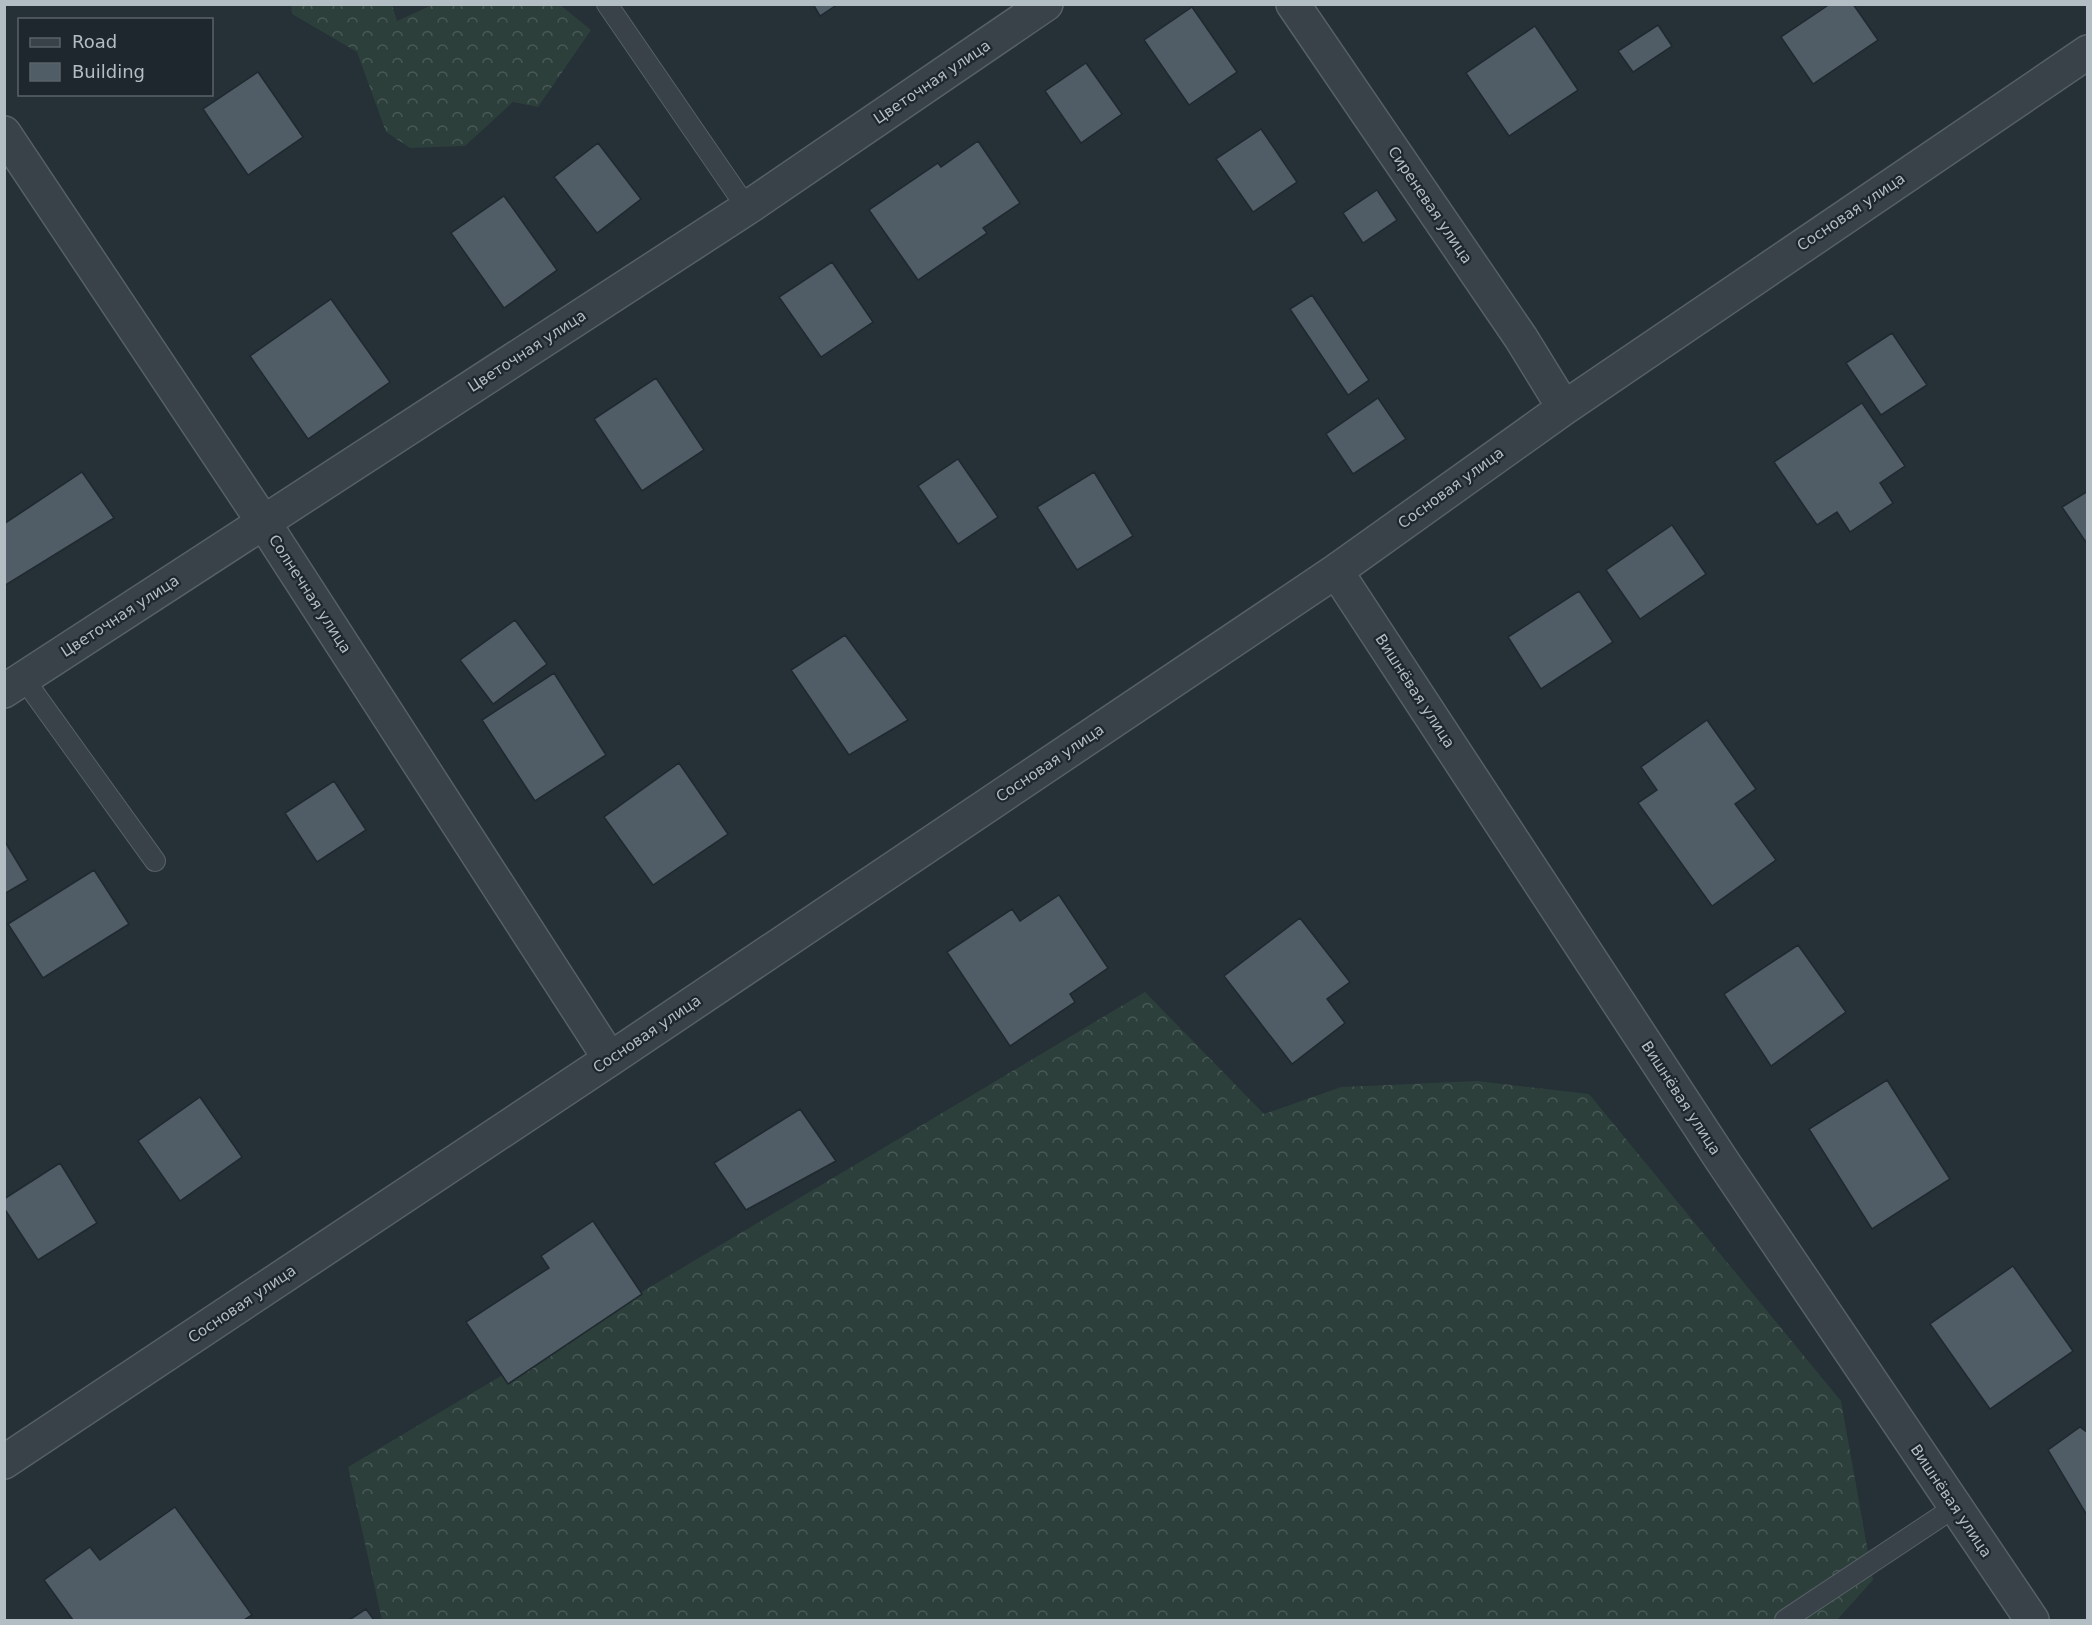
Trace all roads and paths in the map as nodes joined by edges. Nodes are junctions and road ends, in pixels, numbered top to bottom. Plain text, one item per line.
1 (607, 4) edge
2 (1046, 4) edge
3 (1293, 4) edge
4 (2088, 52) edge
5 (4, 133) edge
6 (747, 208) junction
7 (1564, 408) junction
8 (264, 523) junction
9 (1336, 571) junction
10 (14, 685) edge
11 (154, 861) dead end
12 (610, 1059) junction
13 (4, 1462) edge
14 (1955, 1507) junction
15 (1785, 1620) edge
16 (2032, 1620) edge

1 - 6 lane
2 - 6 street, Цветочная улица
3 - 7 street, Сиреневая улица
4 - 7 street, Сосновая улица
5 - 8 street, Солнечная улица
6 - 8 street, Цветочная улица
7 - 9 street, Сосновая улица
8 - 10 street, Цветочная улица
8 - 12 street, Солнечная улица
9 - 12 street, Сосновая улица
9 - 14 street, Вишнёвая улица
10 - 11 lane
12 - 13 street, Сосновая улица
14 - 15 lane
14 - 16 street, Вишнёвая улица

